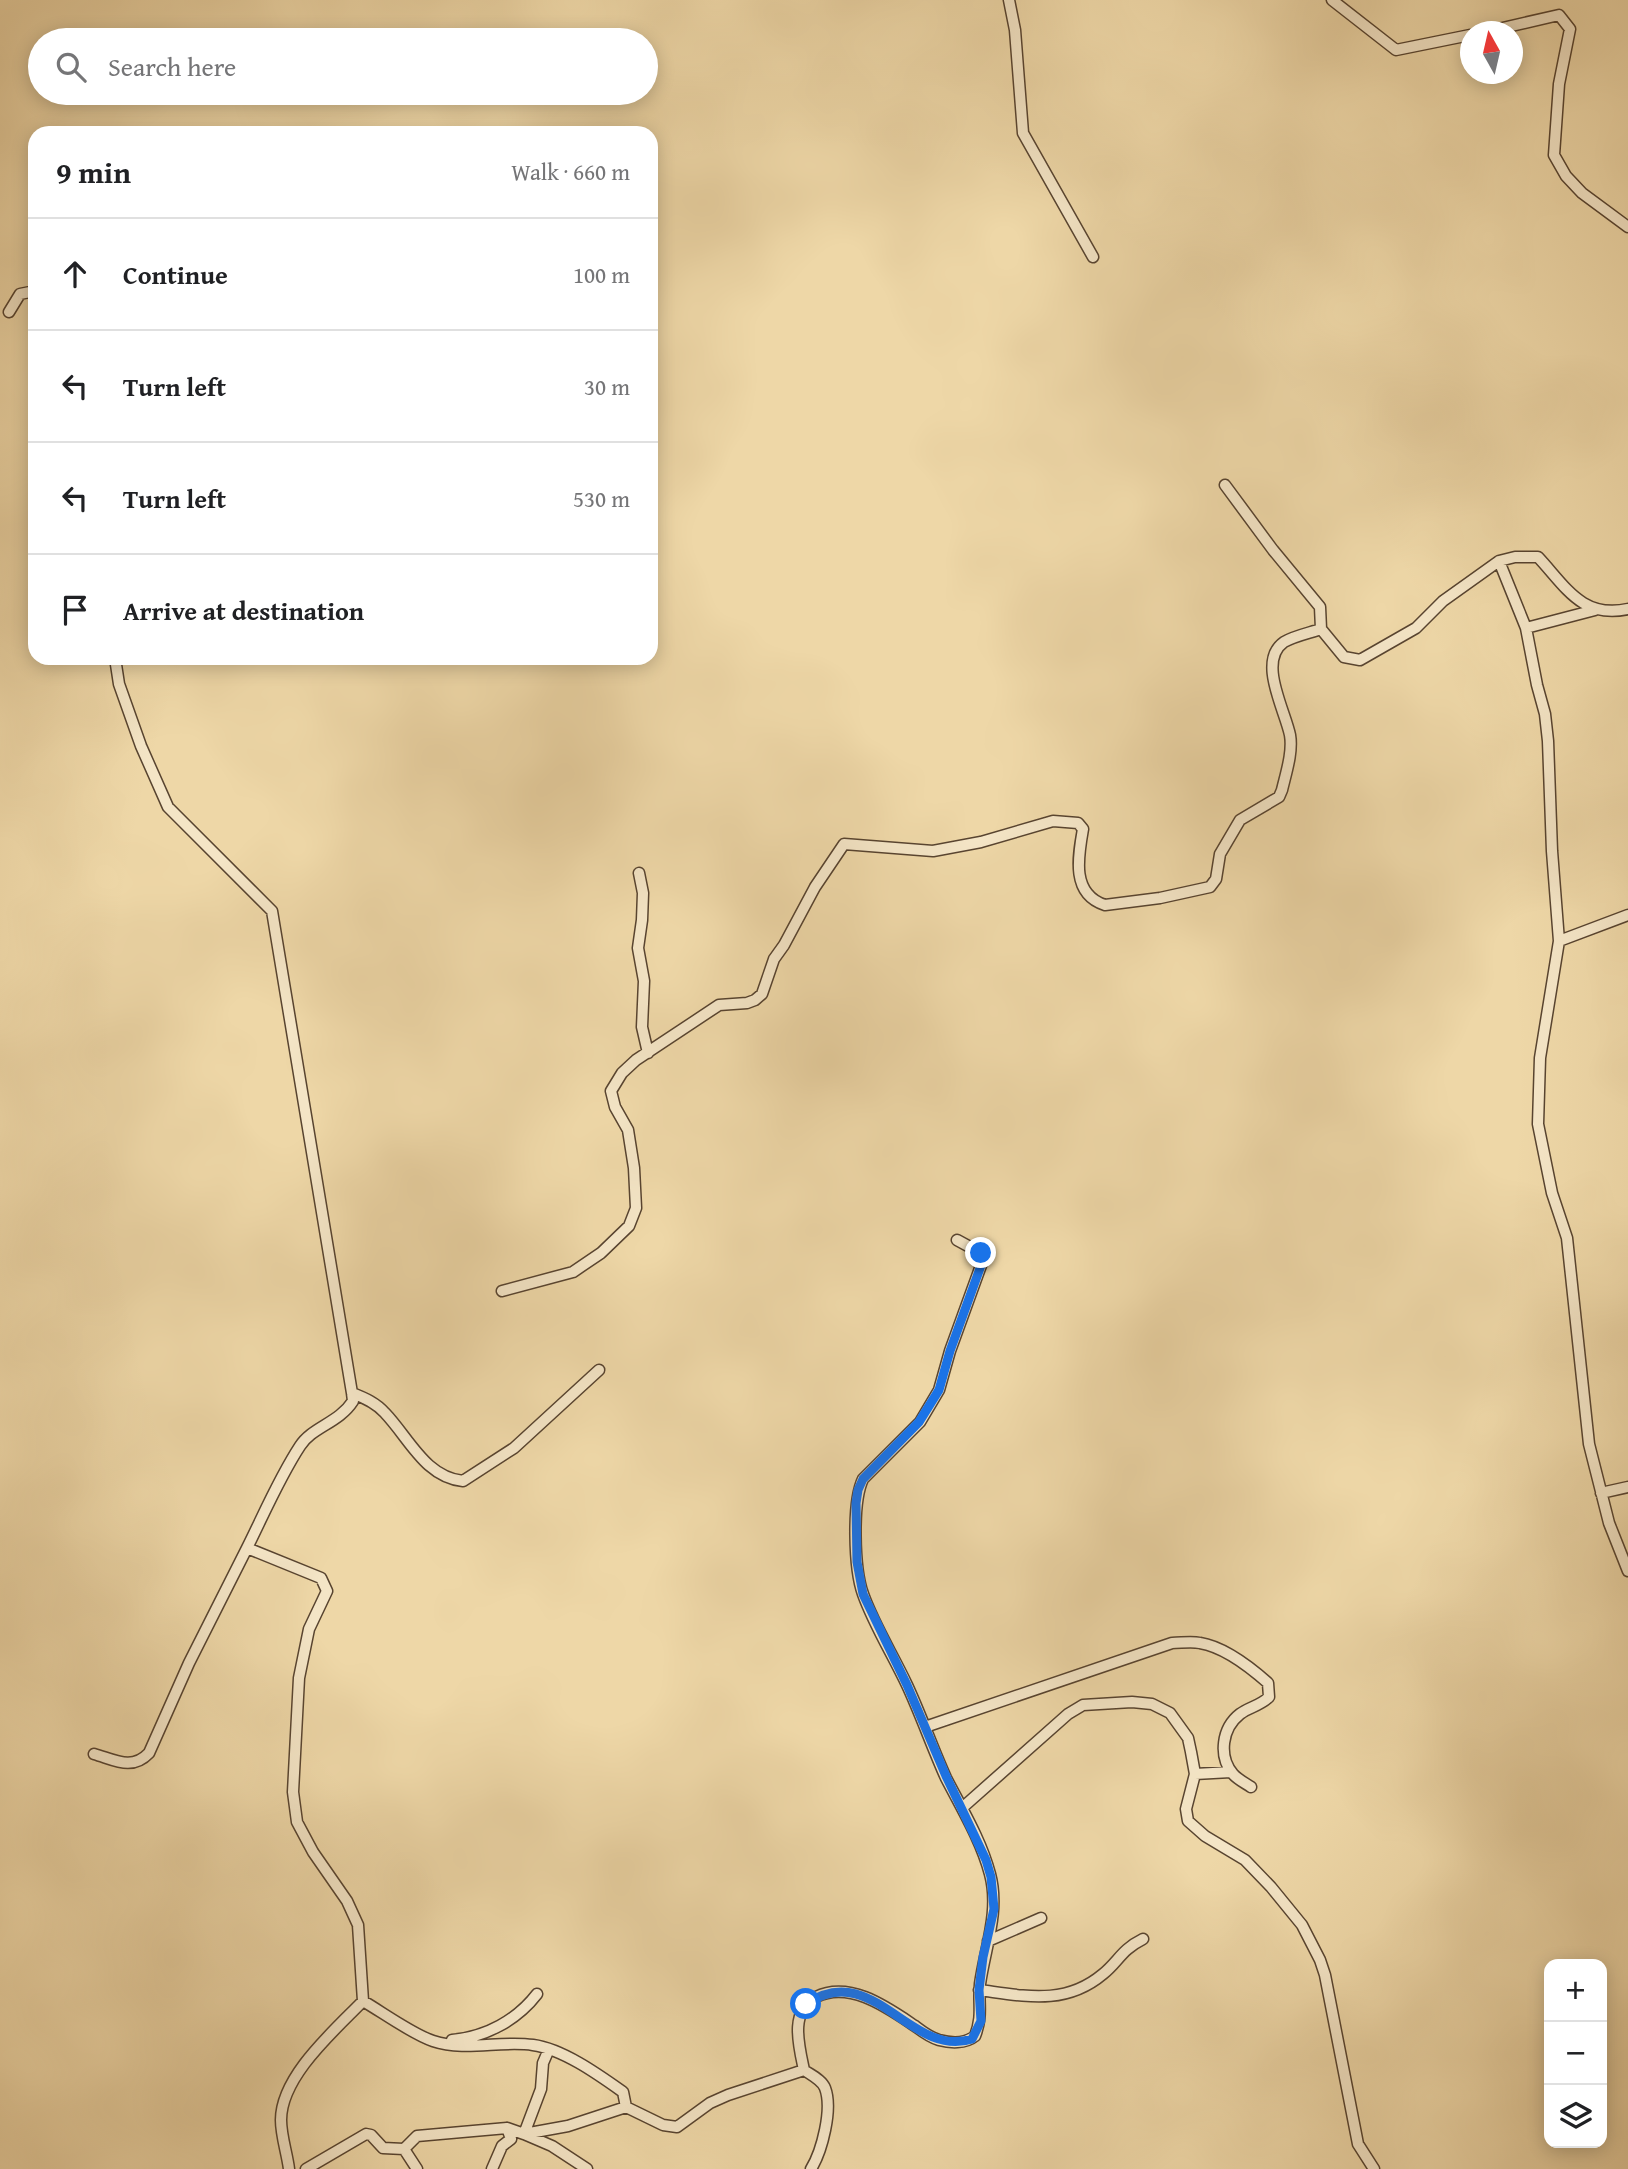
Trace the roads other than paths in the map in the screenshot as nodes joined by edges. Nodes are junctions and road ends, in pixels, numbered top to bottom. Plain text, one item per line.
1 (1009, 0) edge
2 (1332, 0) edge
3 (1523, 23) edge
4 (1460, 37) edge
5 (1628, 227) edge
6 (1093, 257) dead end
7 (28, 292) edge
8 (9, 312) dead end
9 (1225, 485) dead end
10 (1499, 561) junction
11 (1628, 609) edge
12 (1596, 610) junction
13 (1526, 628) junction
14 (1321, 629) junction
15 (116, 665) edge
16 (639, 873) dead end
17 (1628, 915) edge
18 (1559, 941) junction
19 (648, 1054) junction
20 (957, 1240) dead end
21 (502, 1291) dead end
22 (599, 1370) dead end
23 (352, 1393) junction
24 (1628, 1487) edge
25 (1601, 1493) junction
26 (247, 1548) junction
27 (1628, 1571) edge
28 (925, 1727) junction
29 (94, 1754) dead end
30 (1231, 1772) junction
31 (1195, 1774) junction
32 (1251, 1787) dead end
33 (962, 1808) junction
34 (1041, 1918) dead end
35 (1143, 1939) dead end
36 (988, 1941) junction
37 (979, 1990) junction
38 (537, 1994) dead end
39 (363, 2001) junction
40 (435, 2042) junction
41 (549, 2049) junction
42 (804, 2070) junction
43 (626, 2107) junction
44 (507, 2128) junction
45 (524, 2134) junction
46 (404, 2149) junction
47 (289, 2169) edge
48 (306, 2169) edge
49 (417, 2169) edge
50 (492, 2169) edge
51 (587, 2169) edge
52 (811, 2169) edge
53 (1374, 2169) edge

1 - 6 street
2 - 4 street
3 - 5 street
7 - 8 street
9 - 14 street
10 - 12 street
10 - 13 street
10 - 14 street
11 - 12 street
12 - 13 street
13 - 18 street
14 - 19 street
15 - 23 street
16 - 19 street
17 - 18 street
18 - 25 street
19 - 21 street
20 - 28 street
22 - 23 street
23 - 26 street
24 - 25 street
25 - 27 street
26 - 29 street
26 - 39 street
28 - 30 street
28 - 33 street
30 - 31 street
30 - 32 street
31 - 33 street
31 - 53 street
33 - 36 street
34 - 36 street
35 - 37 street
36 - 37 street
37 - 42 street
38 - 40 street
39 - 40 street
39 - 47 street
40 - 41 street
41 - 43 street
41 - 45 street
42 - 43 street
42 - 52 street
43 - 45 street
44 - 45 street
44 - 46 street
44 - 50 street
45 - 51 street
46 - 48 street
46 - 49 street

